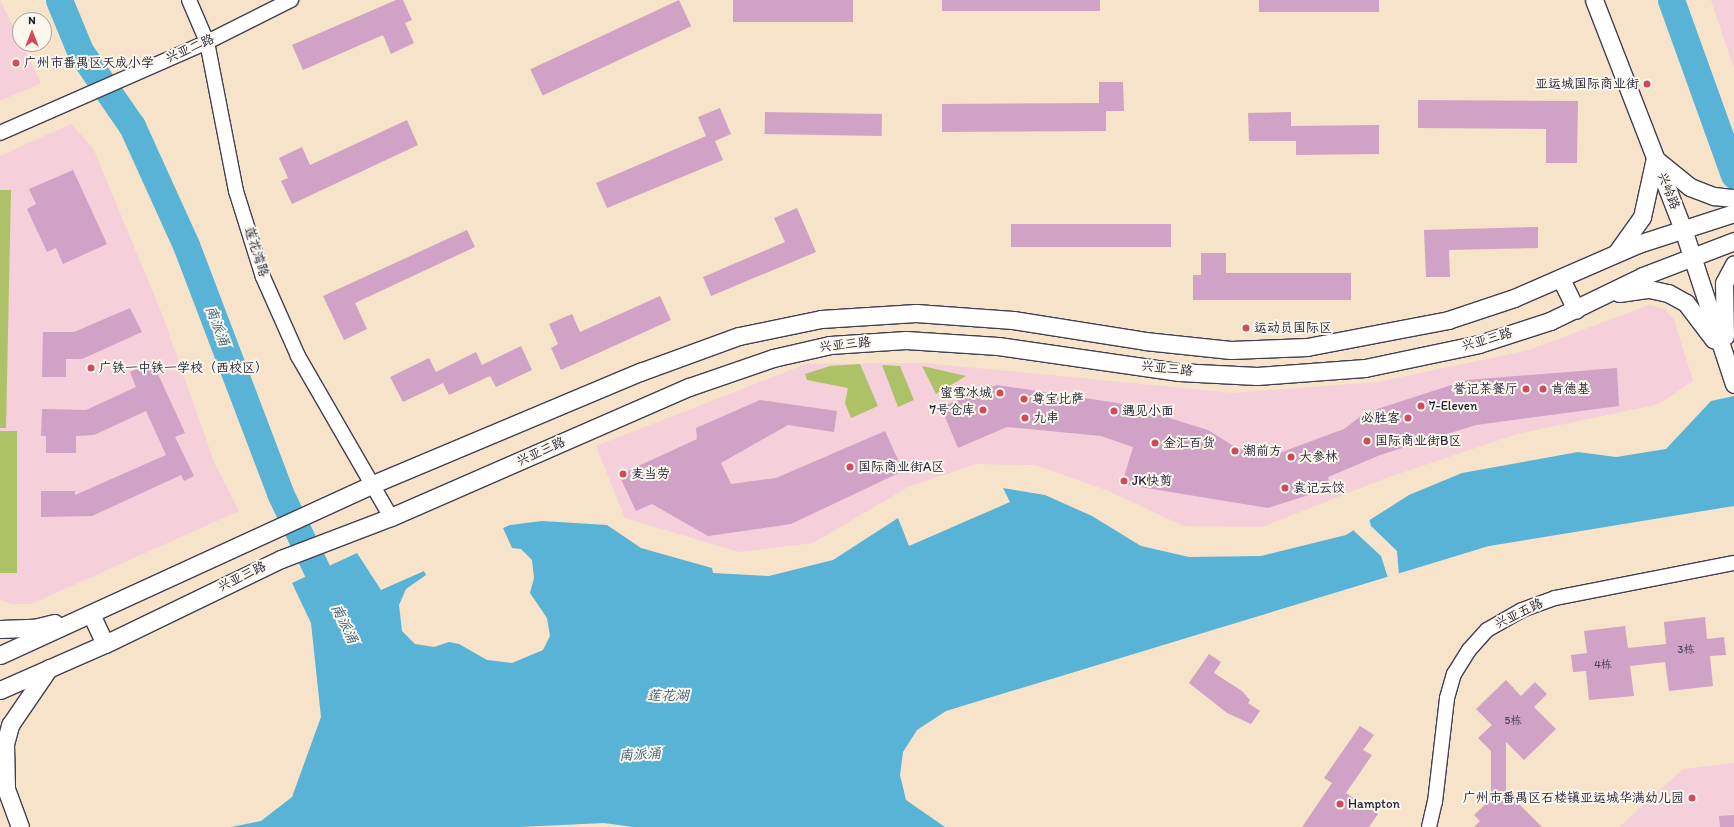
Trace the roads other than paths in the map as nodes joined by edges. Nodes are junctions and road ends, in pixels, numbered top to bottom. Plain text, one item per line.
1 (189, 0) edge
2 (290, 0) edge
3 (1594, 0) edge
4 (207, 42) junction
5 (0, 133) edge
6 (1654, 158) junction
7 (1734, 198) edge
8 (1734, 213) edge
9 (1683, 229) junction
10 (1730, 243) edge
11 (1692, 256) junction
12 (1613, 257) junction
13 (1734, 264) edge
14 (1561, 279) junction
15 (1612, 294) junction
16 (1576, 310) junction
17 (1726, 357) junction
18 (1734, 384) edge
19 (373, 484) junction
20 (391, 517) junction
21 (1734, 563) edge
22 (91, 614) junction
23 (0, 629) edge
24 (104, 644) junction
25 (0, 655) edge
26 (49, 668) junction
27 (0, 690) edge
28 (3, 780) edge
29 (20, 827) edge
30 (1429, 827) edge

1 - 4 street, 莲花湾路
2 - 4 street, 兴亚二路
3 - 6 street, 兴岭路
4 - 5 street, 兴亚二路
4 - 19 street, 莲花湾路
6 - 7 street
6 - 9 street, 兴岭路
6 - 12 street
8 - 9 street, 兴亚三路
9 - 11 street, 兴岭路
9 - 12 street, 兴亚三路
10 - 11 street, 兴亚三路
11 - 15 street, 兴亚三路
11 - 17 street, 兴岭路
12 - 14 street, 兴亚三路
13 - 17 street
14 - 16 street
14 - 19 street, 兴亚三路
15 - 16 street, 兴亚三路
15 - 17 street
16 - 20 street, 兴亚三路
17 - 18 street, 兴岭路
19 - 20 street, 莲花湾路
19 - 22 street, 兴亚三路
20 - 24 street, 兴亚三路
21 - 30 street, 兴亚五路
22 - 23 street
22 - 24 street
22 - 25 street, 兴亚三路
24 - 26 street, 兴亚三路
26 - 27 street, 兴亚三路
26 - 28 street
28 - 29 street

